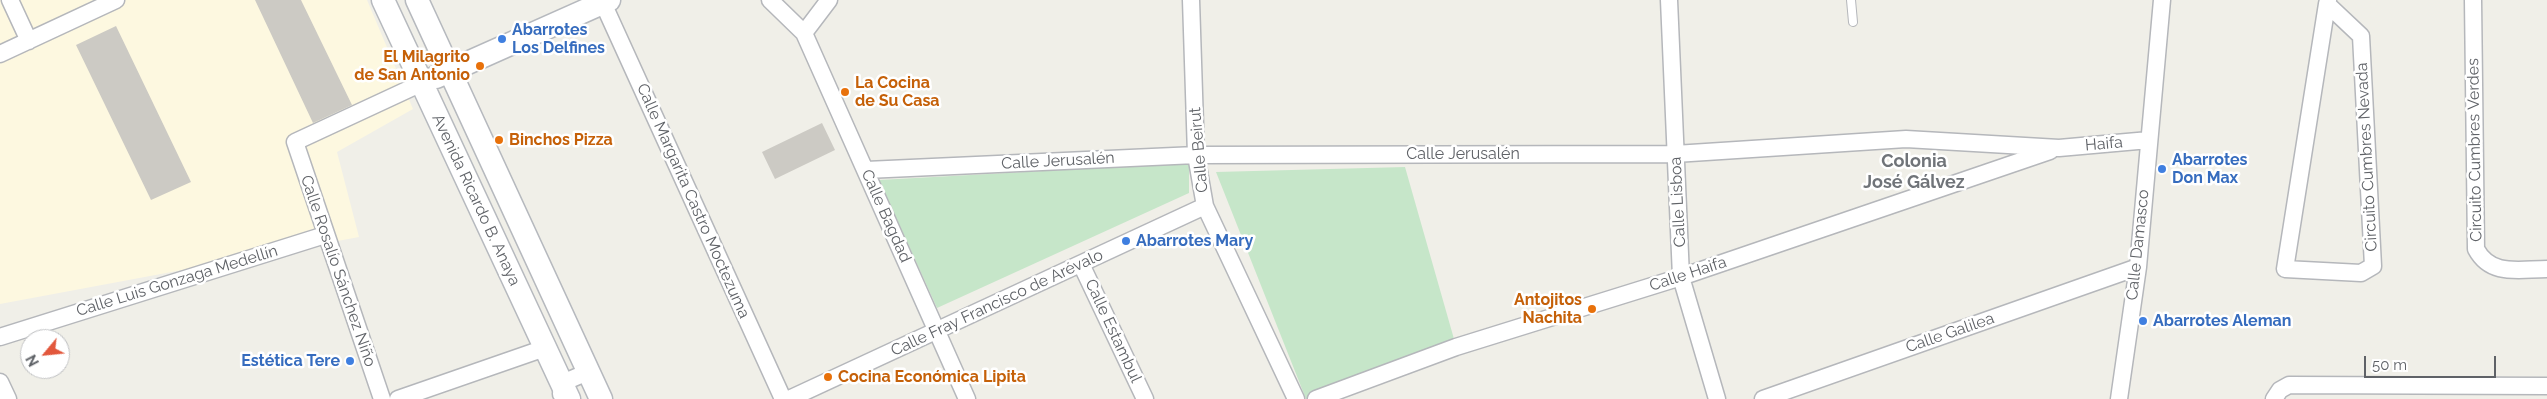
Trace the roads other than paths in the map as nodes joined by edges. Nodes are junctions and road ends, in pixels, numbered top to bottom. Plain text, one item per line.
1 (10, 0) edge
2 (116, 0) edge
3 (383, 0) edge
4 (417, 0) edge
5 (770, 0) edge
6 (829, 0) edge
7 (1191, 0) edge
8 (1669, 0) edge
9 (1851, 0) edge
10 (2162, 0) edge
11 (2473, 0) edge
12 (606, 1) edge
13 (2327, 2) edge
14 (1853, 22) dead end
15 (804, 33) junction
16 (29, 41) junction
17 (0, 54) edge
18 (449, 72) junction
19 (422, 83) junction
20 (2149, 140) junction
21 (2059, 148) junction
22 (1675, 154) junction
23 (1196, 155) junction
24 (866, 170) junction
25 (1205, 206) junction
26 (325, 235) junction
27 (1081, 264) junction
28 (2138, 267) junction
29 (2547, 269) edge
30 (1681, 277) junction
31 (936, 331) junction
32 (0, 337) edge
33 (545, 348) junction
34 (588, 372) junction
35 (2547, 386) edge
36 (2454, 393) edge
37 (564, 394) edge
38 (382, 399) edge
39 (398, 399) edge
40 (601, 399) edge
41 (782, 399) edge
42 (789, 399) edge
43 (967, 399) edge
44 (1145, 399) edge
45 (1296, 399) edge
46 (1316, 399) edge
47 (1717, 399) edge
48 (1763, 399) edge
49 (2119, 399) edge
50 (2274, 399) edge

1 - 16 street
2 - 16 street
3 - 19 main road, Avenida Ricardo B. Anaya
4 - 18 main road, Avenida Ricardo B. Anaya
5 - 15 street, Calle Bagdad
6 - 15 street
7 - 23 street, Calle Beirut
8 - 22 street, Calle Lisboa
9 - 14 lane
10 - 20 street, Calle Damasco
11 - 29 street, Circuito Cumbres Verdes
12 - 18 main road
12 - 41 street, Calle Margarita Castro Moctezuma
13 - 13 street, Circuito Cumbres Nevada
15 - 24 street, Calle Bagdad
16 - 17 street
18 - 19 main road
18 - 34 main road, Avenida Ricardo B. Anaya
19 - 26 street, Calle Rosalío Sánchez Niño
19 - 33 main road, Avenida Ricardo B. Anaya
20 - 21 street, Haifa
20 - 28 street, Calle Damasco
21 - 22 street, Calle Jerusalén
21 - 30 street, Calle Haifa
22 - 23 street, Calle Jerusalén
22 - 30 street, Calle Lisboa
23 - 24 street, Calle Jerusalén
23 - 25 street, Calle Beirut
24 - 31 street, Calle Bagdad
25 - 27 street, Calle Fray Francisco de Arévalo
25 - 45 street, Calle Beirut
26 - 32 street, Calle Luis Gonzaga Medellín
26 - 38 street, Calle Rosalío Sánchez Niño
27 - 31 street, Calle Fray Francisco de Arévalo
27 - 44 street, Calle Estambul
28 - 48 street, Calle Galilea
28 - 49 street, Calle Damasco
30 - 46 street, Calle Haifa
30 - 47 street, Calle Lisboa
31 - 42 street, Calle Fray Francisco de Arévalo
31 - 43 street, Calle Bagdad
33 - 37 main road, Avenida Ricardo B. Anaya
33 - 39 street
34 - 37 street
34 - 40 main road, Avenida Ricardo B. Anaya
35 - 36 street
36 - 50 street

